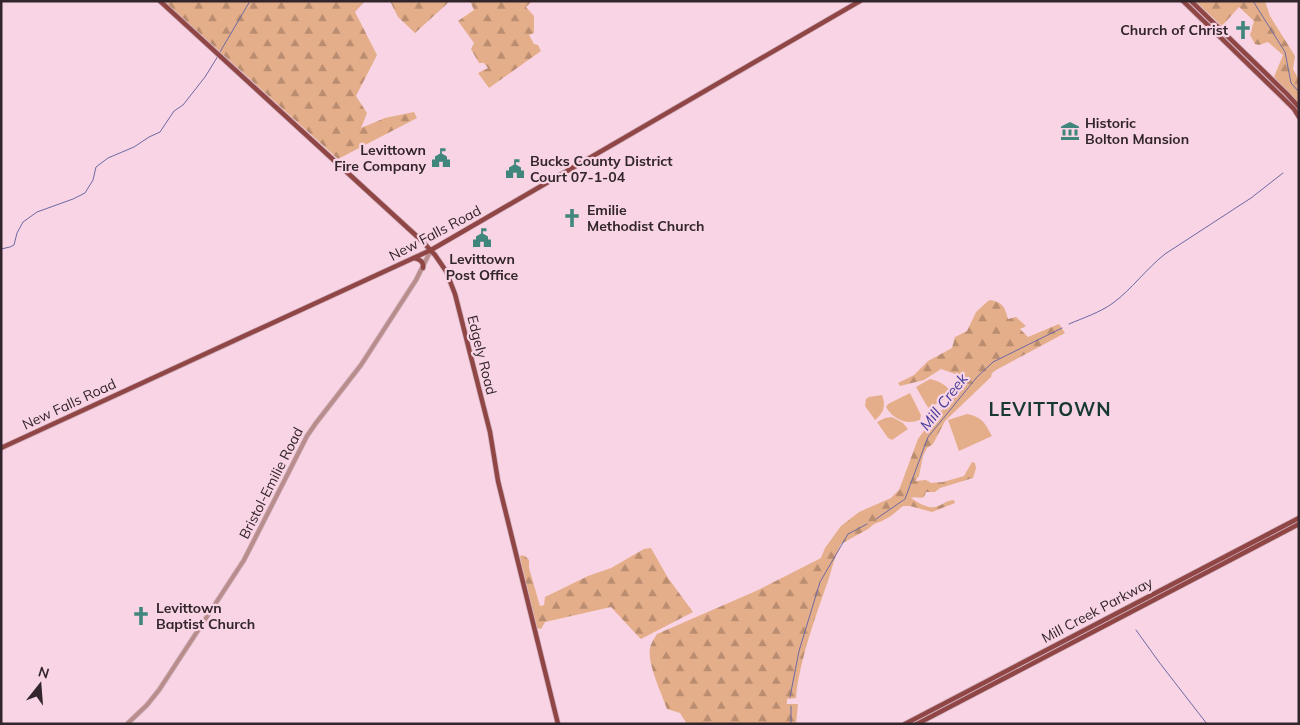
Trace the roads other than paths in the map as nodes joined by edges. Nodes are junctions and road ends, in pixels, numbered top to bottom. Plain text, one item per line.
1 (160, 1) edge
2 (860, 1) edge
3 (1184, 1) edge
4 (1191, 1) edge
5 (1299, 107) edge
6 (1299, 117) edge
7 (431, 250) junction
8 (414, 258) junction
9 (423, 268) junction
10 (1, 448) edge
11 (1299, 518) edge
12 (1299, 524) edge
13 (127, 724) edge
14 (558, 724) edge
15 (905, 724) edge
16 (917, 724) edge

1 - 7 main road, Edgely Road
2 - 7 main road, New Falls Road
3 - 6 main road
4 - 5 main road
7 - 8 main road, New Falls Road
7 - 9 street, Bristol-Emilie Road
7 - 14 main road, Edgely Road
8 - 9 main road
8 - 10 main road, New Falls Road
9 - 13 street, Bristol-Emilie Road
11 - 15 main road, Mill Creek Parkway
12 - 16 main road, Mill Creek Parkway

